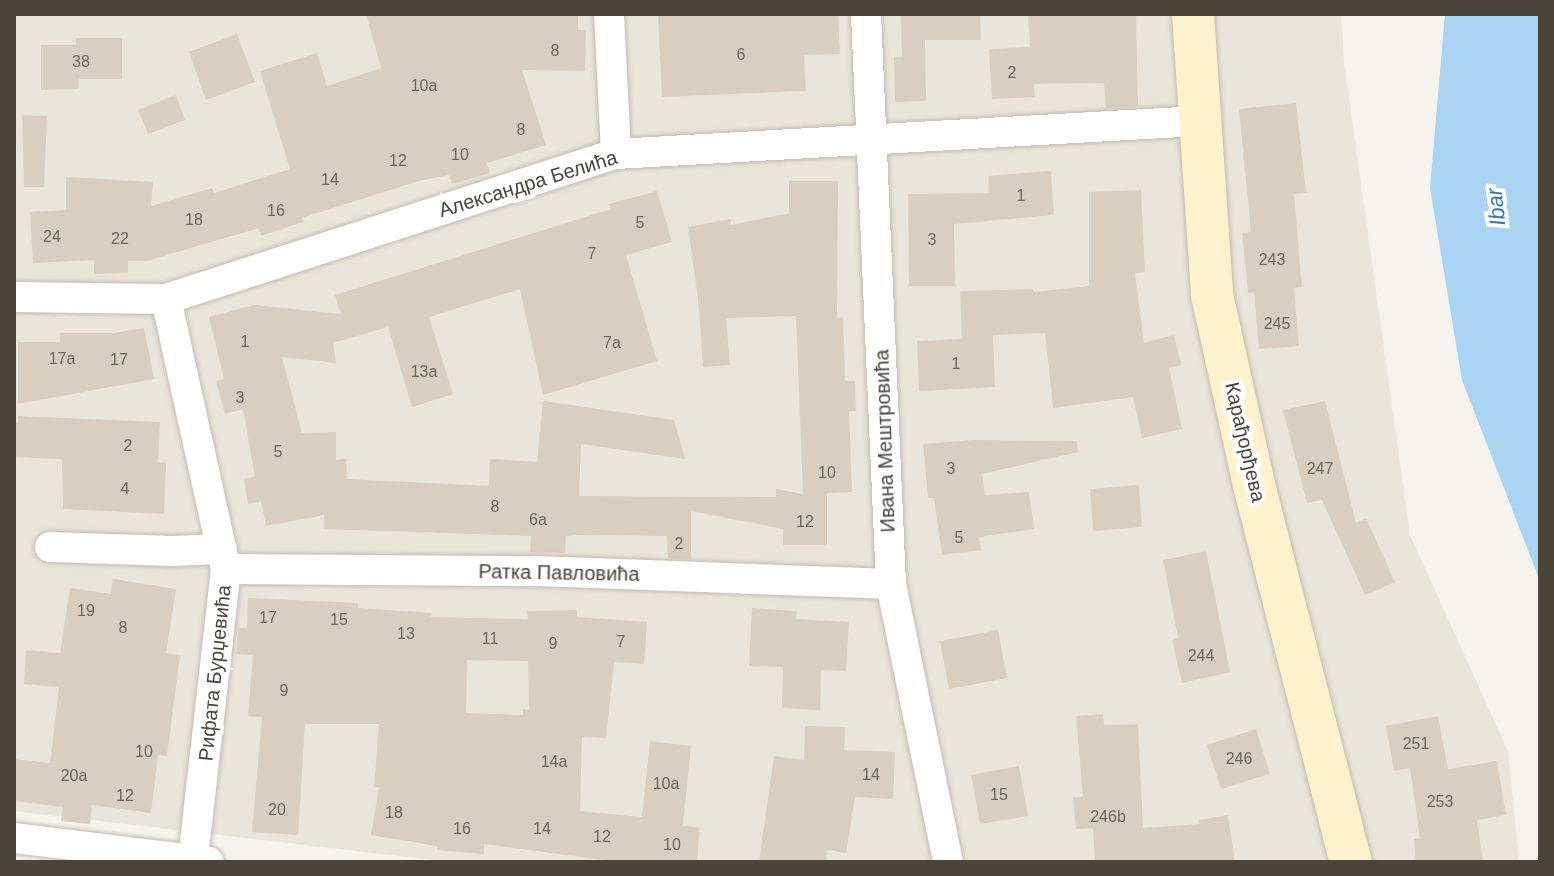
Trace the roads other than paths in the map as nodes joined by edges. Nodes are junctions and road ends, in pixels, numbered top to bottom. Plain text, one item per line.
1 (609, 14) edge
2 (866, 14) edge
3 (1193, 14) edge
4 (1199, 121) junction
5 (873, 141) junction
6 (616, 154) junction
7 (14, 297) edge
8 (166, 299) junction
9 (50, 547) dead end
10 (224, 559) junction
11 (891, 584) junction
12 (14, 838) edge
13 (201, 861) edge
14 (948, 862) edge
15 (1351, 862) edge

1 - 6 street
2 - 5 street, Ивана Мештровића
3 - 4 street, Карађорђева
4 - 5 street, Александра Белића
4 - 15 street, Карађорђева
5 - 6 street, Александра Белића
5 - 11 street, Ивана Мештровића
6 - 8 street, Александра Белића
7 - 8 street, Александра Белића
8 - 10 street, Рифата Бурџевића
9 - 10 street, Ратка Павловића
10 - 11 street, Ратка Павловића
10 - 13 street, Рифата Бурџевића
11 - 14 street, Ивана Мештровића
12 - 13 street

